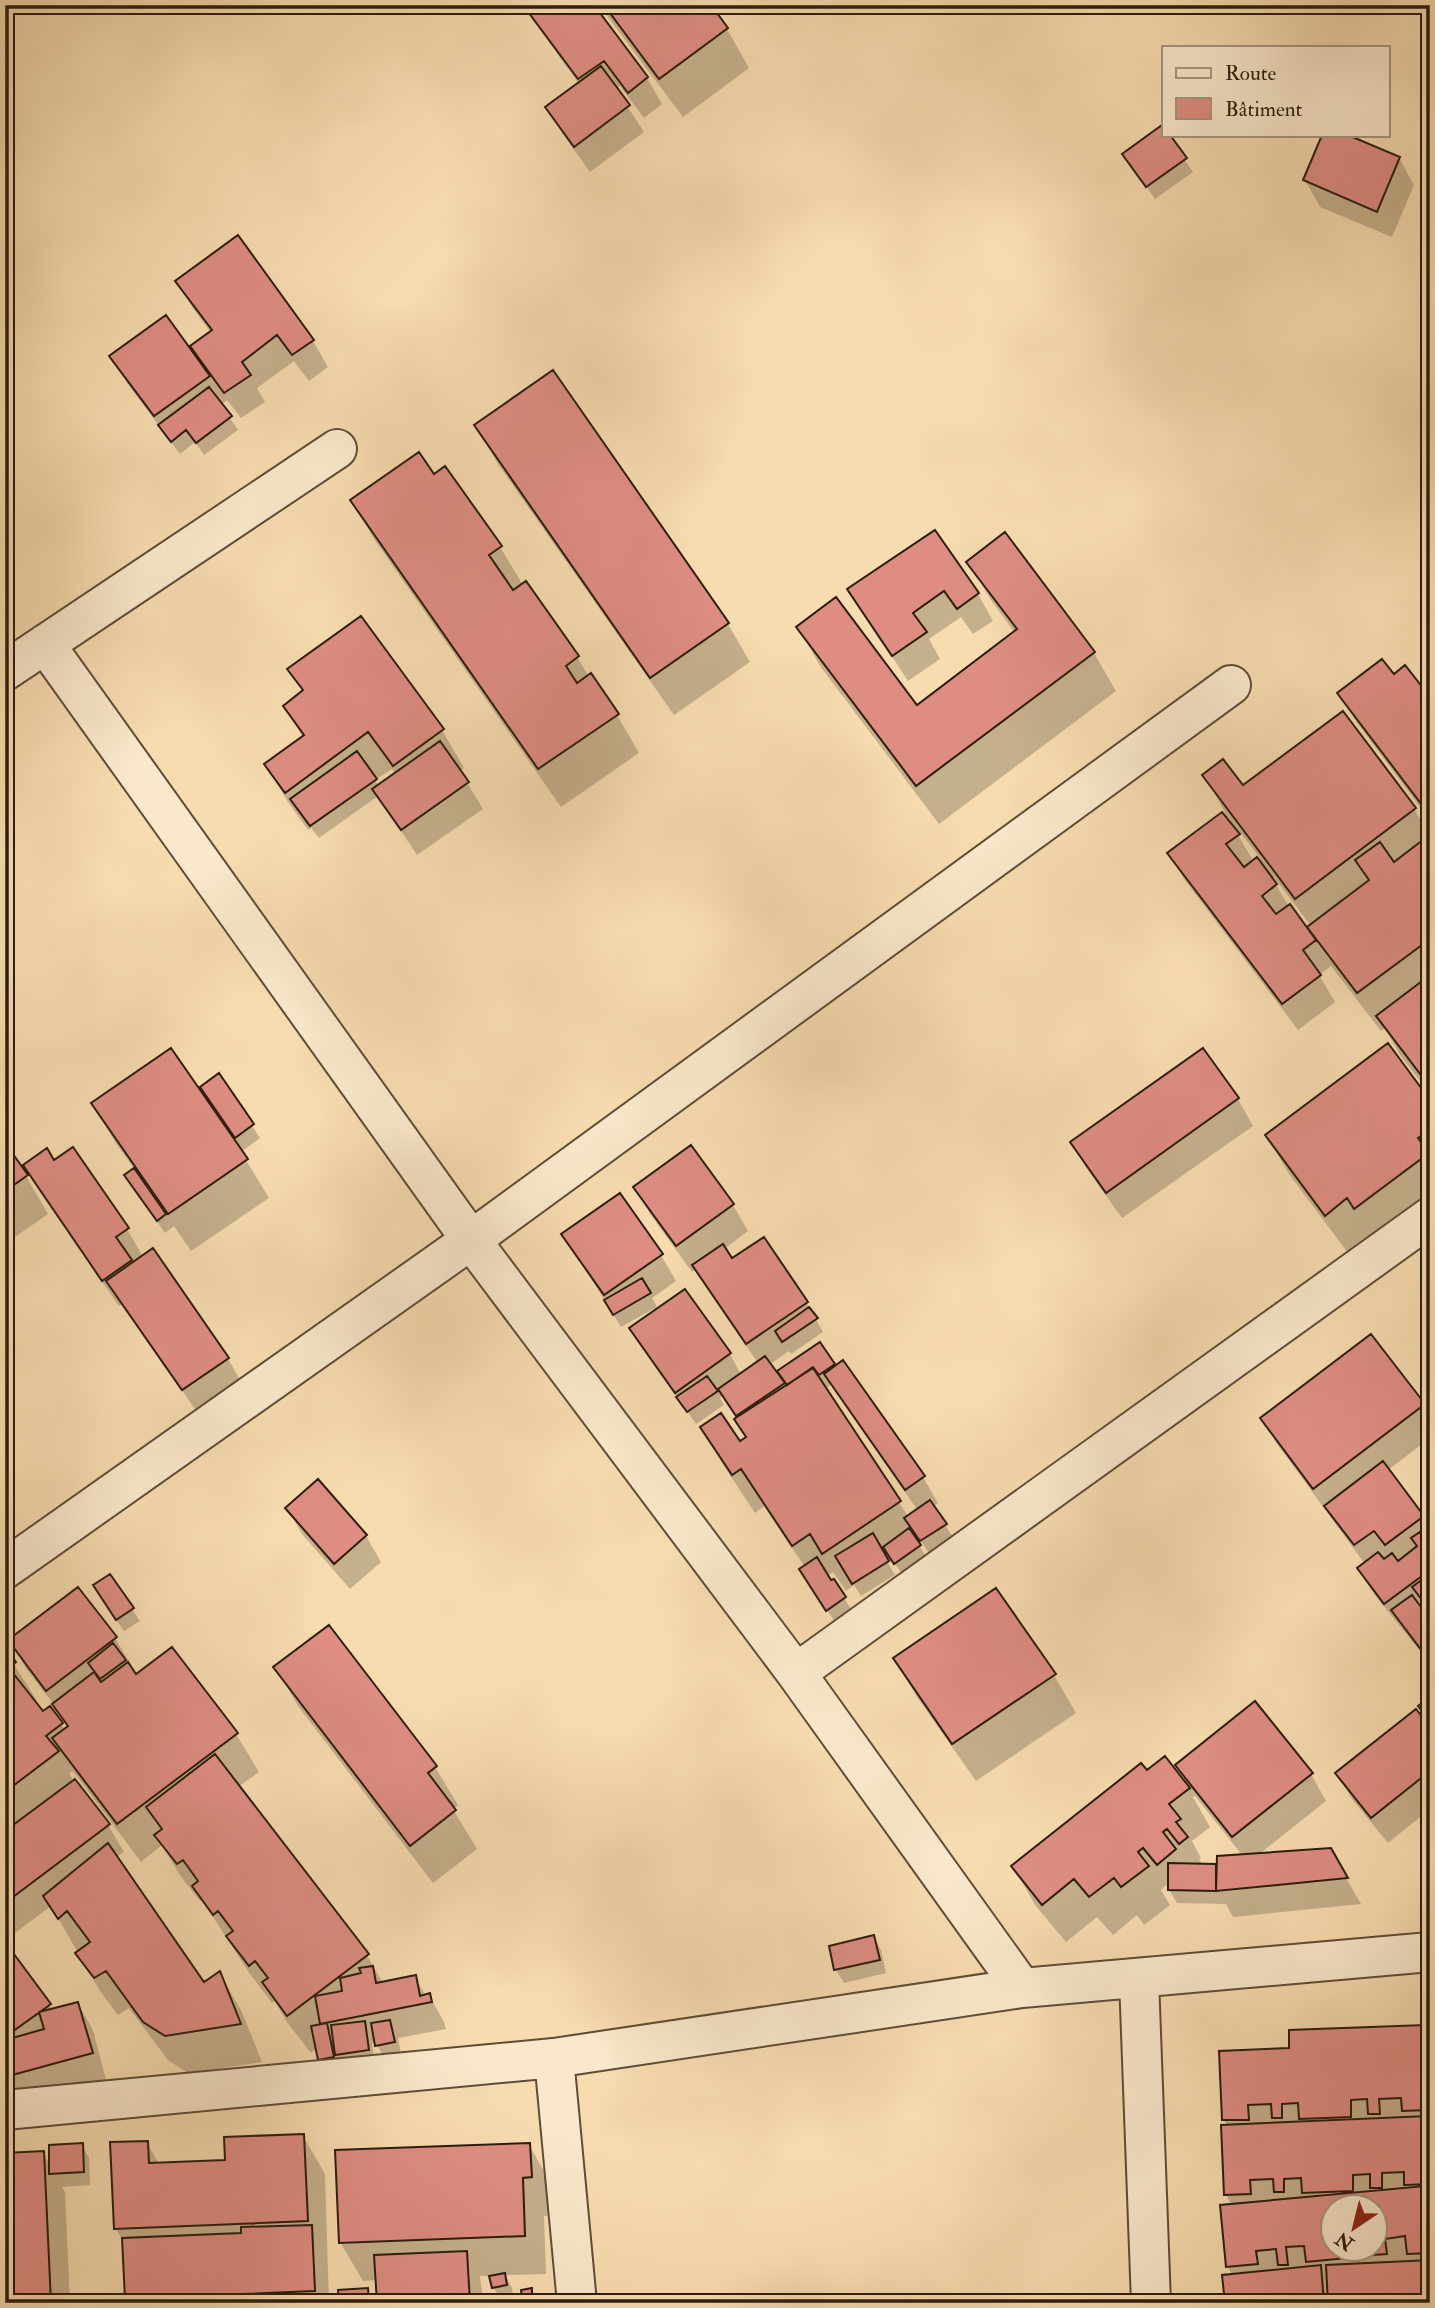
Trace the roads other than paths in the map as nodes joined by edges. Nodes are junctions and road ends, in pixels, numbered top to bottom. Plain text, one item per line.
1 (337, 449) dead end
2 (45, 644) junction
3 (5, 671) edge
4 (1231, 685) dead end
5 (1430, 1217) edge
6 (471, 1240) junction
7 (5, 1569) edge
8 (796, 1673) junction
9 (1430, 1952) edge
10 (1139, 1979) junction
11 (1022, 1988) junction
12 (554, 2058) junction
13 (5, 2110) edge
14 (577, 2303) edge
15 (1151, 2303) edge

1 - 2 street
2 - 3 street
2 - 6 street
4 - 6 street
5 - 8 street
6 - 7 street
6 - 8 street
8 - 11 street
9 - 10 street
10 - 11 street
10 - 15 street
11 - 12 street
12 - 13 street
12 - 14 street

